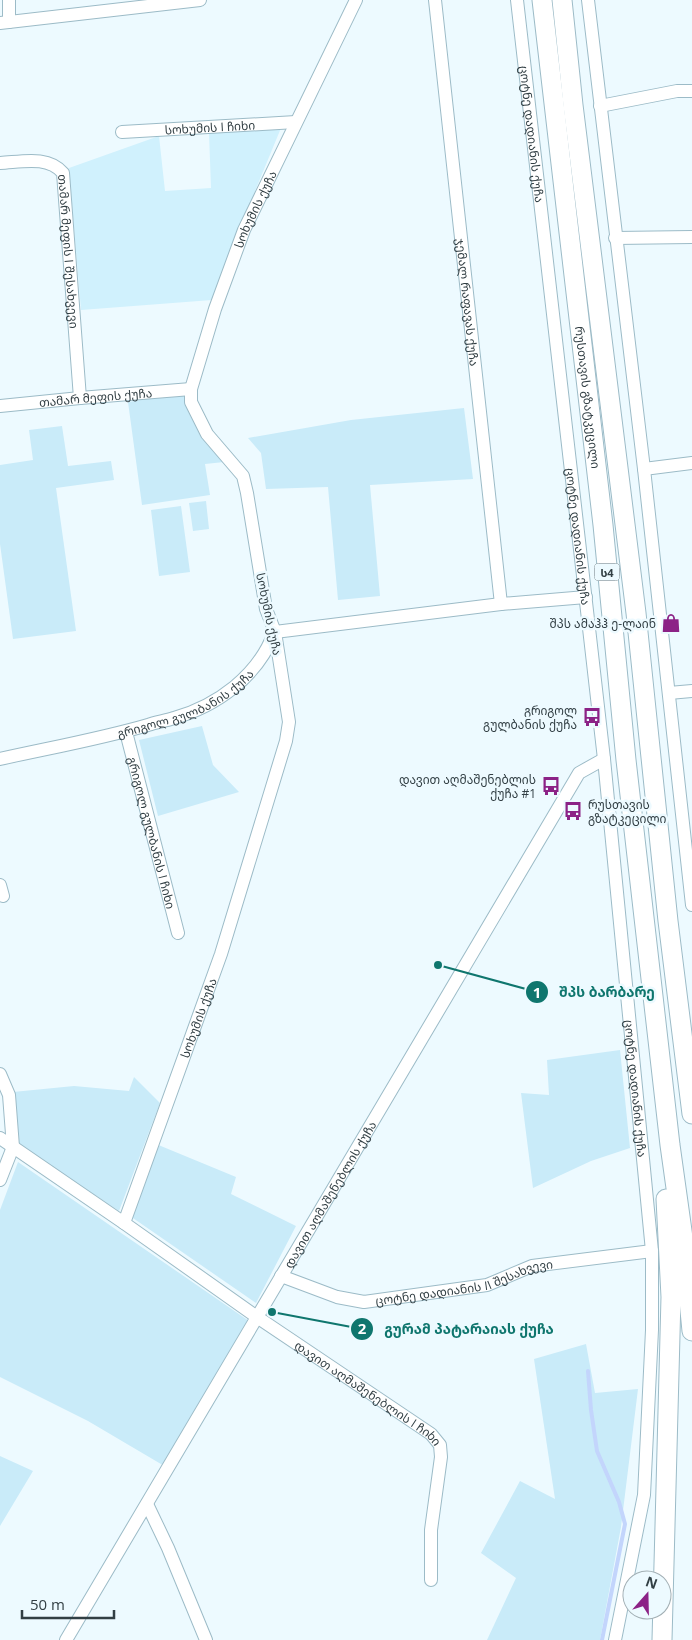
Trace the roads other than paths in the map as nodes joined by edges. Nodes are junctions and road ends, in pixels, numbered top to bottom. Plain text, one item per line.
1 (9, 0) edge
2 (200, 0) edge
3 (356, 0) edge
4 (434, 0) edge
5 (517, 0) edge
6 (542, 0) edge
7 (562, 0) edge
8 (588, 0) edge
9 (4, 23) edge
10 (692, 91) edge
11 (600, 106) junction
12 (296, 122) junction
13 (122, 132) dead end
14 (0, 163) edge
15 (692, 237) edge
16 (615, 238) junction
17 (191, 389) junction
18 (80, 398) junction
19 (0, 406) edge
20 (692, 463) edge
21 (644, 469) junction
22 (586, 597) junction
23 (501, 604) junction
24 (275, 632) junction
25 (692, 691) edge
26 (669, 693) junction
27 (126, 732) junction
28 (0, 759) edge
29 (604, 759) junction
30 (692, 905) edge
31 (178, 933) dead end
32 (0, 1074) edge
33 (692, 1114) edge
34 (0, 1138) edge
35 (670, 1145) junction
36 (13, 1147) junction
37 (0, 1180) edge
38 (124, 1223) junction
39 (652, 1251) junction
40 (281, 1276) junction
41 (257, 1317) junction
42 (692, 1331) edge
43 (147, 1504) junction
44 (431, 1580) dead end
45 (66, 1640) edge
46 (206, 1640) edge
47 (615, 1640) edge
48 (662, 1640) edge

1 - 9 street
2 - 9 street
3 - 12 street, სოხუმის ქუჩა
4 - 23 street, ჯემალ რაფავას ქუჩა
5 - 22 street, ცოტნე დადიანის ქუჩა
6 - 35 highway, რუსთავის გზატკეცილი / ს4
7 - 33 highway, რუსთავის გზატკეცილი / ს4
8 - 11 street
10 - 11 street
11 - 16 street
12 - 13 street, სოხუმის I ჩიხი
12 - 17 street, სოხუმის ქუჩა
14 - 18 street, თამარ მეფის I შესახვევი
15 - 16 street
16 - 21 street
17 - 18 street, თამარ მეფის ქუჩა
17 - 24 street, სოხუმის ქუჩა
18 - 19 street, თამარ მეფის ქუჩა
20 - 21 street
21 - 26 street
22 - 23 street
22 - 29 street, ცოტნე დადიანის ქუჩა
23 - 24 street
24 - 27 street, გრიგოლ გულბანის ქუჩა
24 - 38 street, სოხუმის ქუჩა
25 - 26 street
26 - 30 street
27 - 28 street, გრიგოლ გულბანის ქუჩა
27 - 31 street, გრიგოლ გულბანის I ჩიხი
29 - 39 street, ცოტნე დადიანის ქუჩა
29 - 40 street, დავით აღმაშენებლის ქუჩა
32 - 36 street
34 - 36 street, დავით აღმაშენებლის I ჩიხი
35 - 42 highway, რუსთავის გზატკეცილი / ს4
35 - 48 highway
36 - 37 street
36 - 38 street, დავით აღმაშენებლის I ჩიხი
38 - 41 street, დავით აღმაშენებლის I ჩიხი
39 - 40 street, ცოტნე დადიანის II შესახვევი
39 - 47 street, ცოტნე დადიანის ქუჩა
40 - 41 street, დავით აღმაშენებლის ქუჩა
41 - 43 street, დავით აღმაშენებლის ქუჩა
41 - 44 street, დავით აღმაშენებლის I ჩიხი
43 - 45 street, დავით აღმაშენებლის ქუჩა
43 - 46 street

